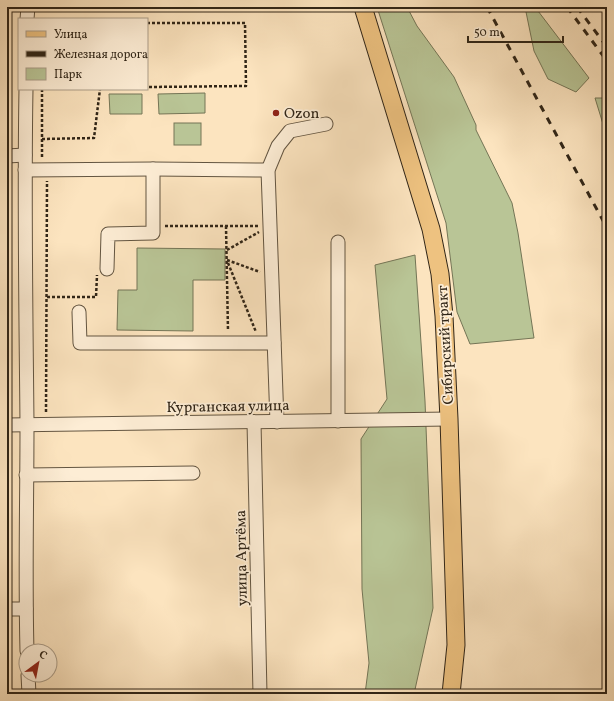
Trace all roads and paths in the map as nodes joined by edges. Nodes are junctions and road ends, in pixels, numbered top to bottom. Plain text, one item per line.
1 (28, 7) edge
2 (363, 7) edge
3 (27, 18) edge
4 (148, 23) edge
5 (148, 87) edge
6 (26, 90) edge
7 (42, 90) edge
8 (100, 90) edge
9 (326, 124) dead end
10 (42, 138) junction
11 (25, 155) junction
12 (7, 156) edge
13 (153, 169) junction
14 (25, 170) junction
15 (45, 170) junction
16 (268, 170) junction
17 (153, 226) junction
18 (226, 226) junction
19 (270, 226) junction
20 (338, 242) dead end
21 (227, 250) junction
22 (227, 260) junction
23 (102, 271) joint
24 (272, 276) junction
25 (47, 297) junction
26 (79, 312) dead end
27 (228, 343) junction
28 (261, 343) junction
29 (274, 343) junction
30 (449, 419) junction
31 (338, 421) junction
32 (254, 422) junction
33 (277, 422) junction
34 (7, 425) edge
35 (27, 425) junction
36 (46, 425) junction
37 (193, 473) dead end
38 (26, 475) junction
39 (7, 609) edge
40 (26, 609) junction
41 (27, 643) edge
42 (28, 683) edge
43 (29, 694) edge
44 (260, 694) edge
45 (451, 694) edge

1 - 3 street
2 - 30 main road, Сибирский тракт
4 - 5 path
6 - 11 street
7 - 10 path
8 - 10 path
9 - 16 street
10 - 15 path
11 - 12 street
11 - 14 street
13 - 15 street
13 - 16 street
13 - 17 street
14 - 15 street
14 - 35 street
15 - 25 path
16 - 19 street
17 - 18 path
17 - 23 street
18 - 19 path
18 - 21 path
19 - 21 path
19 - 24 street
20 - 31 street
21 - 22 path
22 - 24 path
22 - 27 path
22 - 28 path
23 - 25 path
24 - 29 street
25 - 36 path
26 - 27 street
27 - 28 street
28 - 29 street
29 - 33 street
30 - 31 street, Курганская улица
30 - 45 main road, Сибирский тракт
31 - 33 street, Курганская улица
32 - 33 street, Курганская улица
32 - 36 street, Курганская улица
32 - 44 street, улица Артёма
34 - 35 street, Курганская улица
35 - 36 street, Курганская улица
35 - 38 street
37 - 38 street
38 - 40 street
39 - 40 street
40 - 41 street
42 - 43 street

